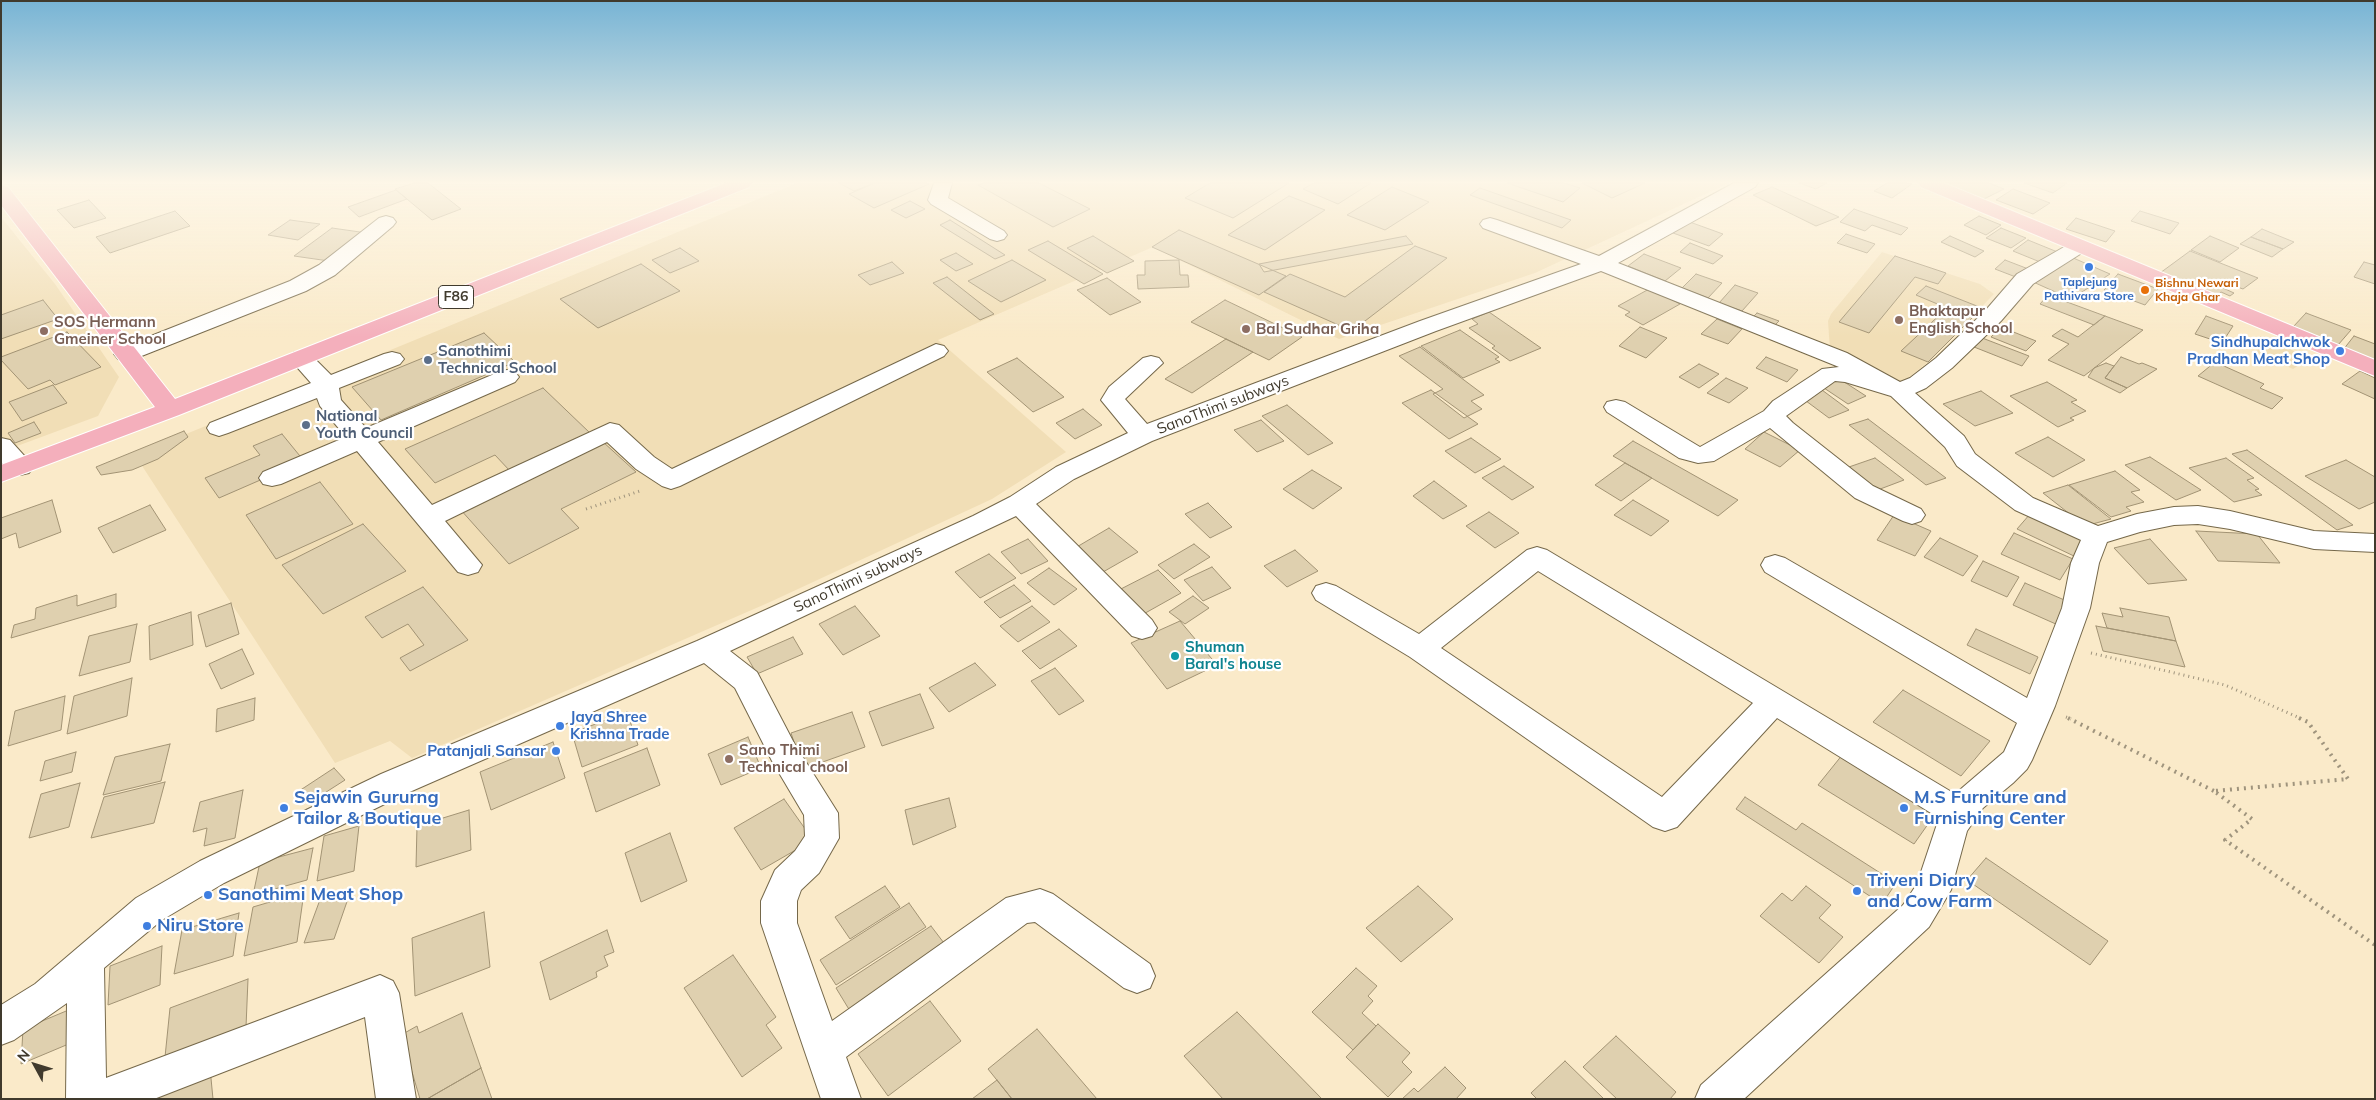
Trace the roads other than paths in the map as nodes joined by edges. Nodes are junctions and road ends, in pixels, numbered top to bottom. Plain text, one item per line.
1 (34, 234) edge
2 (371, 234) edge
3 (613, 234) edge
4 (1518, 234) edge
5 (1654, 234) edge
6 (2048, 234) edge
7 (2078, 247) junction
8 (1600, 264) junction
9 (936, 351) dead end
10 (126, 354) junction
11 (301, 358) junction
12 (392, 359) dead end
13 (1151, 363) dead end
14 (2375, 370) edge
15 (506, 377) dead end
16 (327, 385) junction
17 (1898, 391) junction
18 (1616, 407) dead end
19 (170, 410) junction
20 (1773, 416) junction
21 (219, 428) dead end
22 (1143, 435) junction
23 (362, 439) junction
24 (1, 446) edge
25 (10, 470) edge
26 (272, 478) dead end
27 (1019, 503) junction
28 (1912, 515) dead end
29 (428, 518) junction
30 (2096, 536) junction
31 (2375, 543) edge
32 (468, 565) dead end
33 (1775, 565) dead end
34 (1326, 592) dead end
35 (1142, 628) dead end
36 (707, 649) junction
37 (1420, 649) junction
38 (1774, 701) junction
39 (2038, 712) junction
40 (1960, 814) junction
41 (86, 961) junction
42 (1137, 976) dead end
43 (1, 1027) edge
44 (824, 1050) junction
45 (86, 1099) edge
46 (103, 1099) edge
47 (396, 1099) edge
48 (841, 1099) edge
49 (1715, 1099) edge

1 - 10 main road
2 - 10 street
3 - 11 main road, F86
4 - 8 street
5 - 8 street, SanoThimi subways
6 - 7 main road
7 - 14 main road
7 - 17 street
8 - 17 street
8 - 22 street, SanoThimi subways
9 - 29 street
10 - 19 main road
11 - 16 street
11 - 19 main road, F86
12 - 16 street
13 - 22 street
15 - 23 street
16 - 21 street
16 - 23 street
17 - 20 street
17 - 30 street
18 - 20 street
19 - 25 main road, F86
20 - 28 street
22 - 27 street, SanoThimi subways
23 - 26 street
23 - 29 street
24 - 25 street
27 - 35 street
27 - 36 street, SanoThimi subways
29 - 32 street
30 - 31 street
30 - 39 street
33 - 39 street
34 - 37 street
36 - 41 street, SanoThimi subways
36 - 44 street
37 - 38 street
37 - 38 street
38 - 40 street
39 - 40 street
40 - 49 street
41 - 43 street, SanoThimi subways
41 - 45 street
42 - 44 street
44 - 48 street
46 - 47 street

